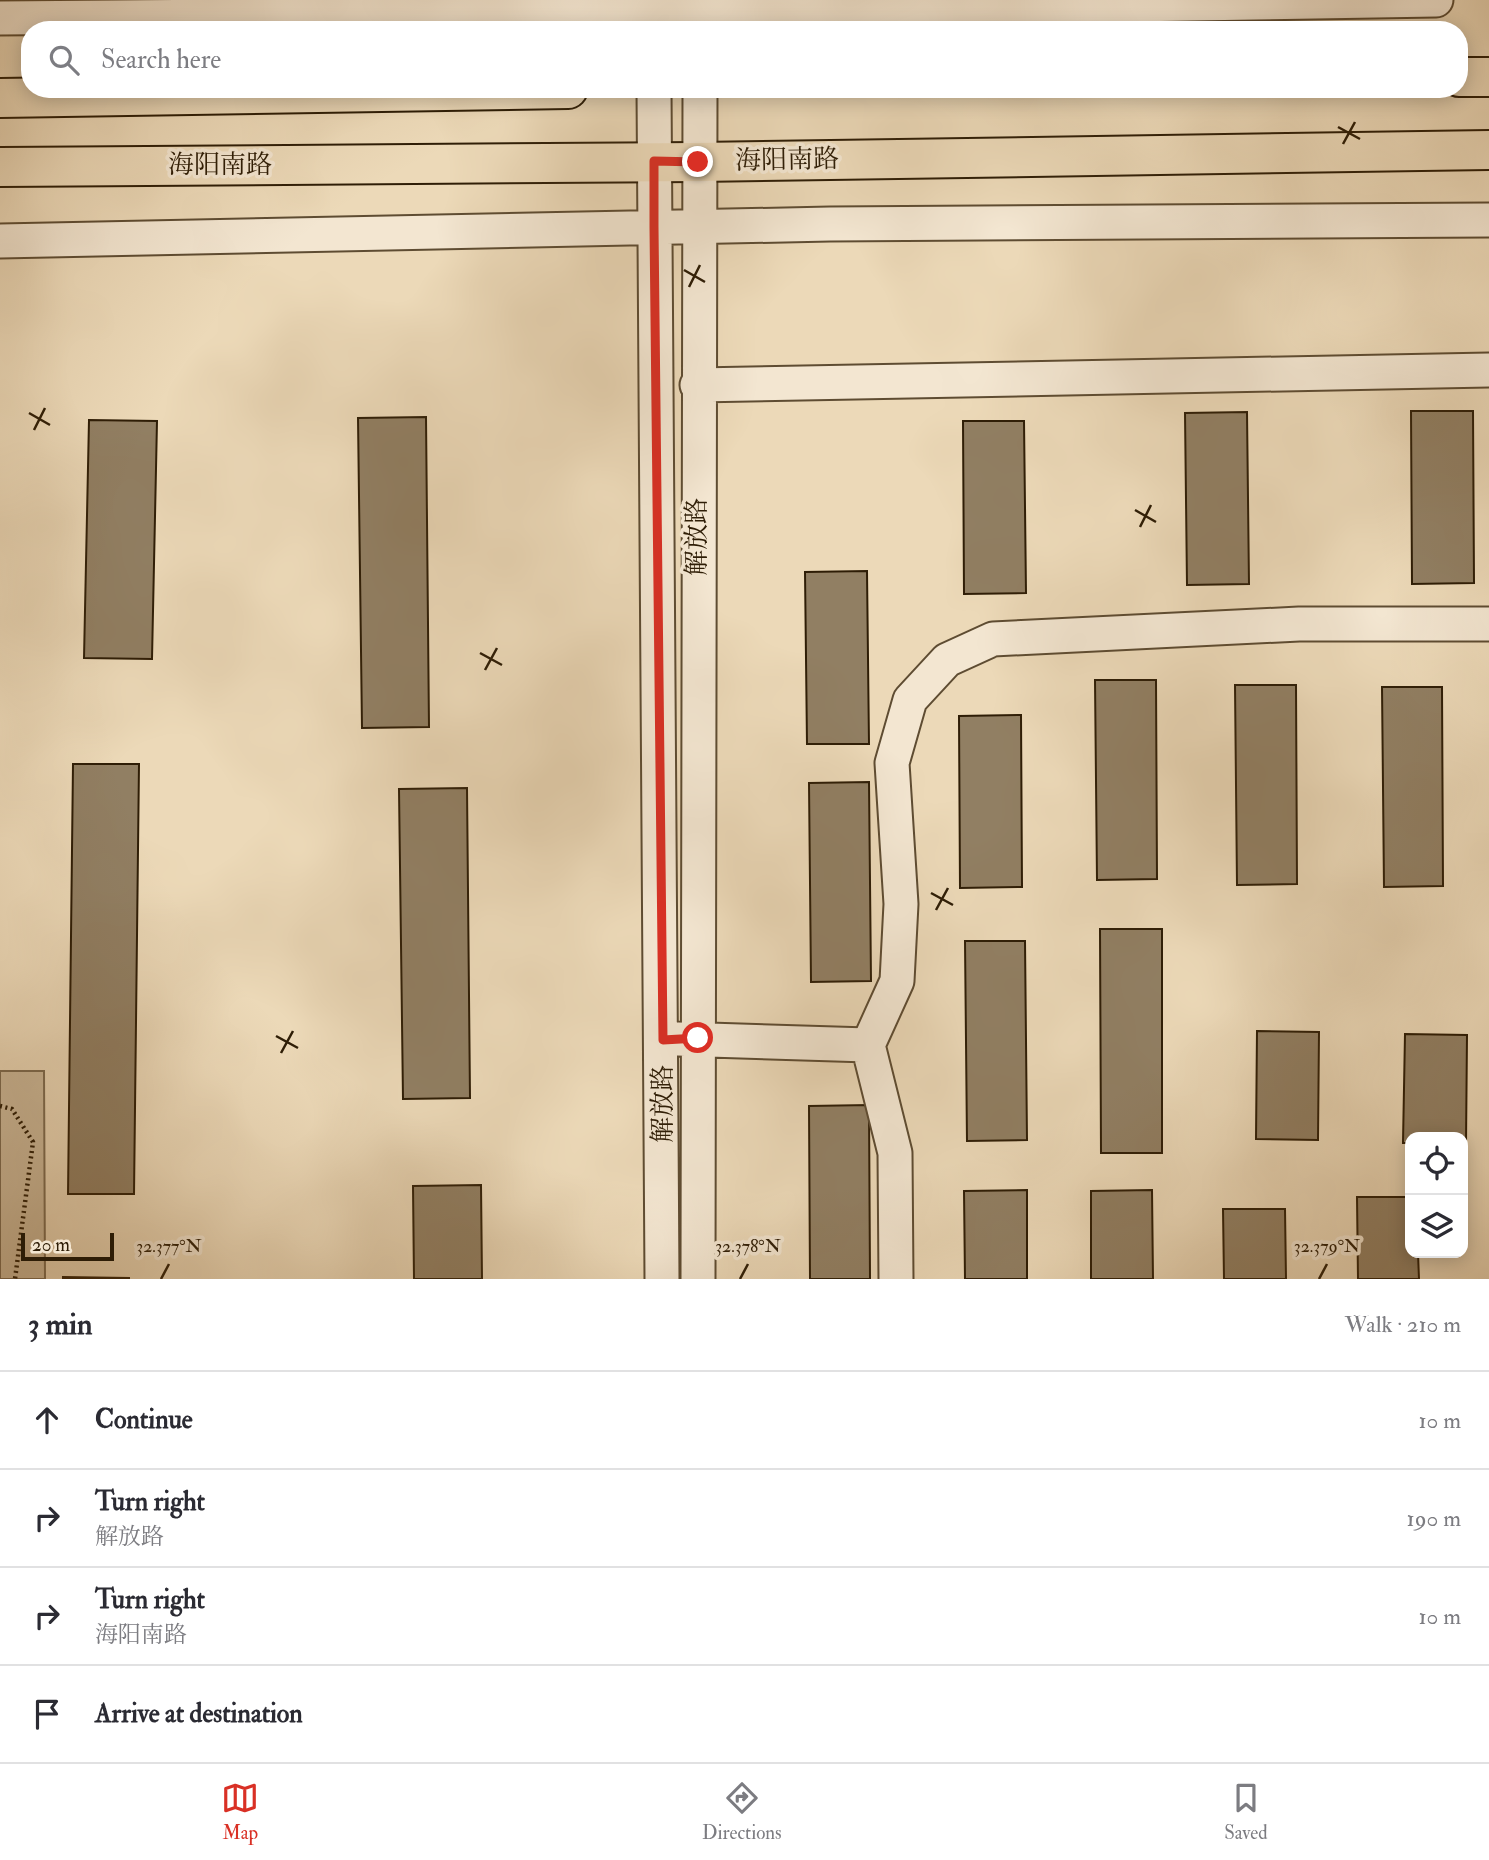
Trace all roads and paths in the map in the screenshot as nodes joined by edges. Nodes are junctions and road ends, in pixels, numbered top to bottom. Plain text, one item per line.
1 (1436, 0) edge
2 (653, 14) edge
3 (700, 14) edge
4 (0, 18) edge
5 (1468, 77) edge
6 (1489, 77) edge
7 (57, 98) edge
8 (654, 98) edge
9 (700, 98) edge
10 (0, 99) edge
11 (1489, 150) edge
12 (654, 161) junction
13 (698, 162) junction
14 (0, 167) edge
15 (1489, 220) edge
16 (654, 227) junction
17 (699, 228) junction
18 (0, 241) edge
19 (1489, 370) edge
20 (697, 385) junction
21 (1489, 624) edge
22 (698, 1038) junction
23 (663, 1040) junction
24 (867, 1045) junction
25 (0, 1106) edge
26 (15, 1279) edge
27 (662, 1279) edge
28 (698, 1279) edge
29 (896, 1279) edge

1 - 3 street
2 - 3 street
2 - 4 street
5 - 6 main road
7 - 10 main road
8 - 12 street, 解放路
9 - 13 street, 解放路
11 - 13 main road, 海阳南路
12 - 13 main road, 海阳南路
12 - 14 main road, 海阳南路
12 - 16 street, 解放路
13 - 17 street, 解放路
15 - 17 street
16 - 17 street
16 - 18 street
16 - 23 street, 解放路
17 - 20 street, 解放路
19 - 20 street
20 - 22 street, 解放路
21 - 24 street
22 - 23 street
22 - 24 street
22 - 28 street, 解放路
23 - 27 street, 解放路
24 - 29 street
25 - 26 path

